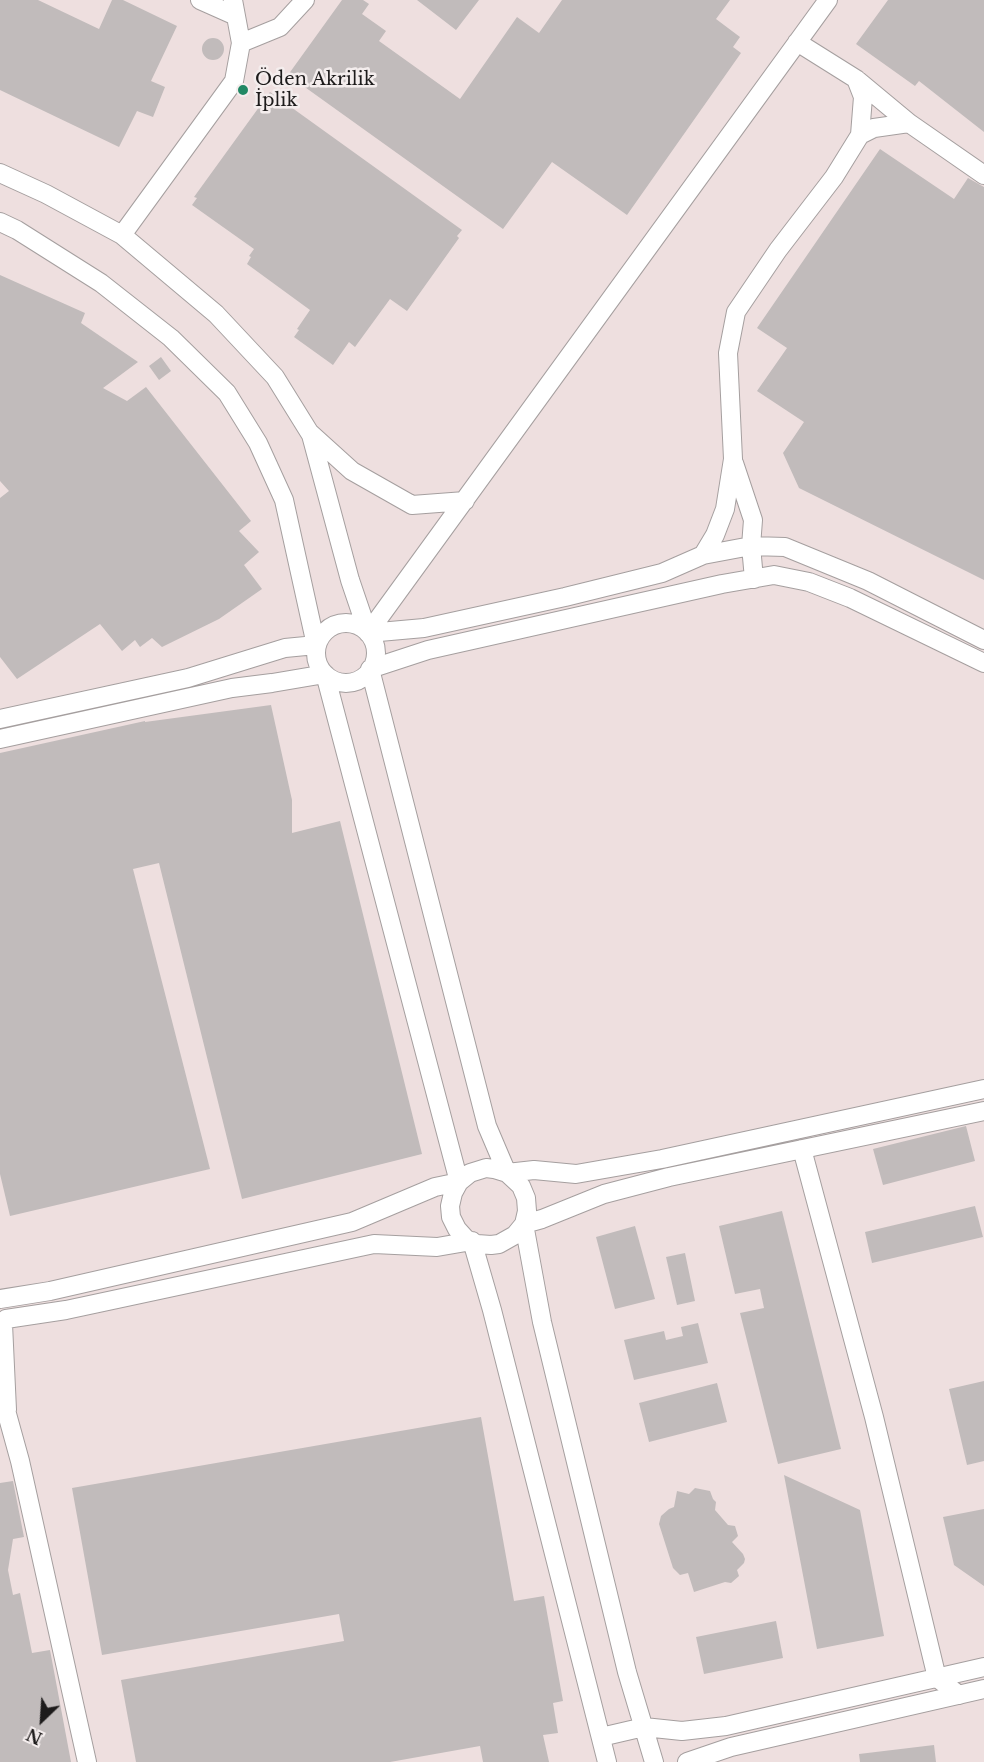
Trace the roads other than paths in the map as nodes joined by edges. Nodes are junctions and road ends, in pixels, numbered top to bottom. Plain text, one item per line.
1 (200, 0) edge
2 (305, 0) edge
3 (828, 0) edge
4 (235, 8) edge
5 (797, 42) junction
6 (241, 43) junction
7 (856, 79) junction
8 (909, 123) junction
9 (860, 135) junction
10 (0, 173) edge
11 (984, 175) edge
12 (0, 222) edge
13 (122, 235) junction
14 (309, 431) junction
15 (733, 459) junction
16 (465, 501) junction
17 (753, 520) junction
18 (751, 546) junction
19 (785, 547) junction
20 (703, 555) junction
21 (754, 579) junction
22 (368, 633) junction
23 (984, 640) edge
24 (316, 645) junction
25 (984, 663) edge
26 (370, 669) junction
27 (324, 674) junction
28 (0, 719) edge
29 (0, 739) edge
30 (984, 1089) edge
31 (984, 1111) edge
32 (802, 1149) junction
33 (507, 1173) junction
34 (459, 1182) junction
35 (524, 1224) junction
36 (472, 1241) junction
37 (0, 1299) edge
38 (3, 1324) edge
39 (0, 1397) edge
40 (7, 1414) junction
41 (984, 1667) edge
42 (937, 1678) junction
43 (984, 1689) edge
44 (959, 1695) junction
45 (644, 1726) junction
46 (601, 1737) junction
47 (87, 1762) edge
48 (607, 1762) edge
49 (654, 1762) edge
50 (687, 1762) edge

1 - 4 street
2 - 6 street
3 - 5 street
4 - 6 street
5 - 7 street
5 - 16 street
6 - 13 street
7 - 8 street
7 - 9 street
8 - 9 street
8 - 11 street
9 - 15 street
10 - 13 street
12 - 24 street
13 - 14 street
14 - 16 street
14 - 22 street
15 - 17 street
15 - 20 street
16 - 22 street
17 - 18 street
17 - 19 street
18 - 19 street
18 - 20 street
18 - 21 street
19 - 23 street
20 - 22 street
21 - 25 street
21 - 26 street
22 - 24 street
22 - 26 street
24 - 27 street
24 - 28 street
26 - 27 street
26 - 33 street
27 - 29 street
27 - 34 street
30 - 33 street
31 - 32 street
32 - 35 street
32 - 42 street
33 - 34 street
33 - 35 street
34 - 36 street
34 - 37 street
35 - 36 street
35 - 45 street
36 - 38 street
36 - 46 street
37 - 38 street
38 - 40 street
39 - 40 street
40 - 47 street
41 - 42 street
42 - 44 street
42 - 45 street
43 - 44 street
44 - 50 street
45 - 46 street
45 - 49 street
46 - 48 street

